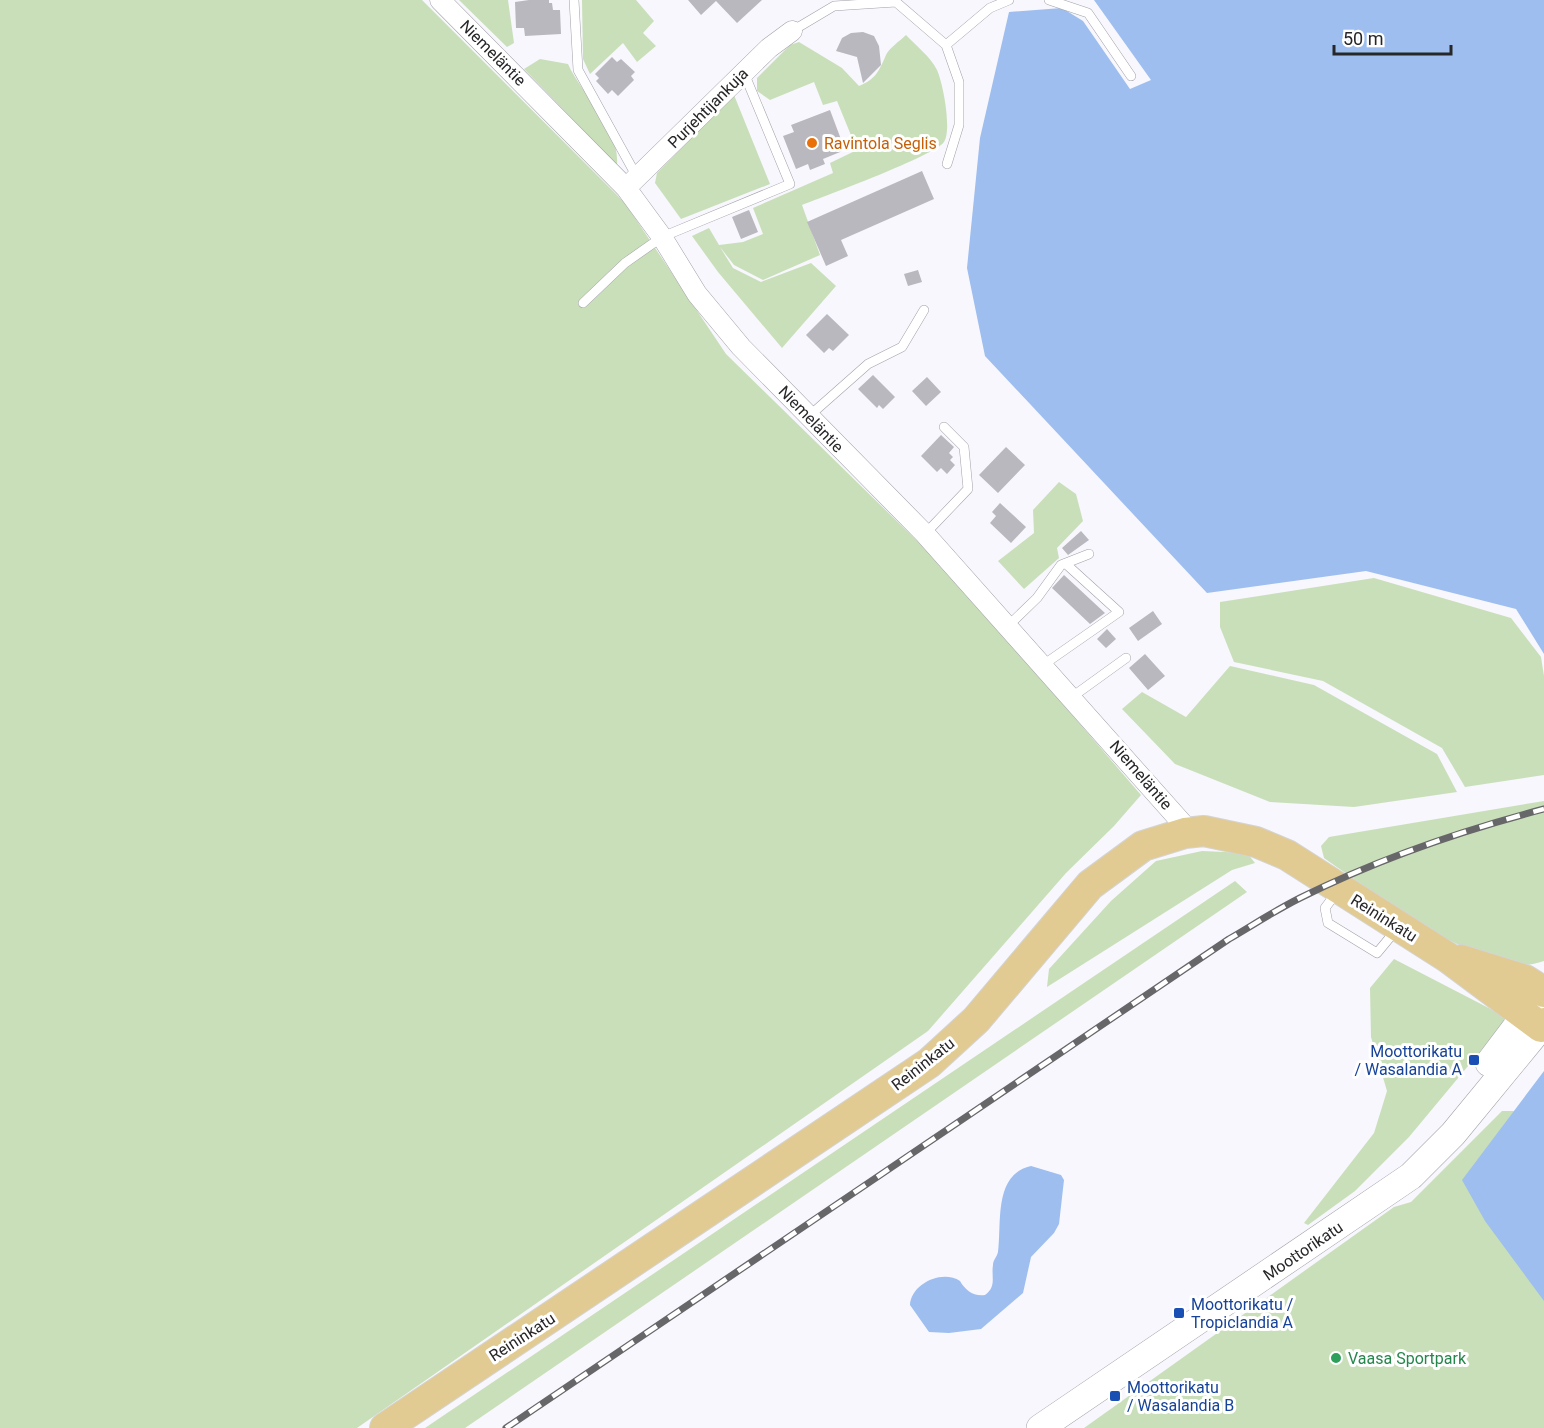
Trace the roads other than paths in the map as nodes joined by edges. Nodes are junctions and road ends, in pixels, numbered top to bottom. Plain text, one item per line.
1 (440, 0) edge
2 (574, 0) edge
3 (1009, 0) edge
4 (1049, 0) edge
5 (881, 1) edge
6 (792, 31) joint
7 (946, 45) junction
8 (744, 73) junction
9 (1131, 76) dead end
10 (947, 164) dead end
11 (632, 183) junction
12 (662, 237) junction
13 (583, 303) dead end
14 (924, 310) dead end
15 (808, 417) junction
16 (944, 427) dead end
17 (925, 534) junction
18 (1089, 554) dead end
19 (1066, 564) junction
20 (1008, 626) junction
21 (1126, 658) dead end
22 (1043, 665) junction
23 (1072, 697) junction
24 (1191, 833) junction
25 (1447, 957) junction
26 (1544, 991) edge
27 (1536, 1022) edge
28 (385, 1428) edge
29 (1040, 1428) edge

1 - 11 street, Niemeläntie
2 - 11 lane
3 - 7 lane
4 - 9 lane
5 - 6 lane
5 - 7 lane
6 - 8 street, Purjehtijankuja
7 - 10 lane
8 - 11 street, Purjehtijankuja
8 - 12 lane
11 - 12 street, Niemeläntie
12 - 13 lane
12 - 15 street, Niemeläntie
14 - 15 lane
15 - 17 street, Niemeläntie
16 - 17 lane
17 - 20 street, Niemeläntie
18 - 19 lane
19 - 20 lane
19 - 22 lane
20 - 22 street, Niemeläntie
21 - 23 lane
22 - 23 street, Niemeläntie
23 - 24 street, Niemeläntie
24 - 25 main road, Reininkatu
24 - 28 main road, Reininkatu
25 - 26 main road, Reininkatu
25 - 27 main road, Reininkatu
26 - 27 main road, Moottorikatu
27 - 29 main road, Moottorikatu

